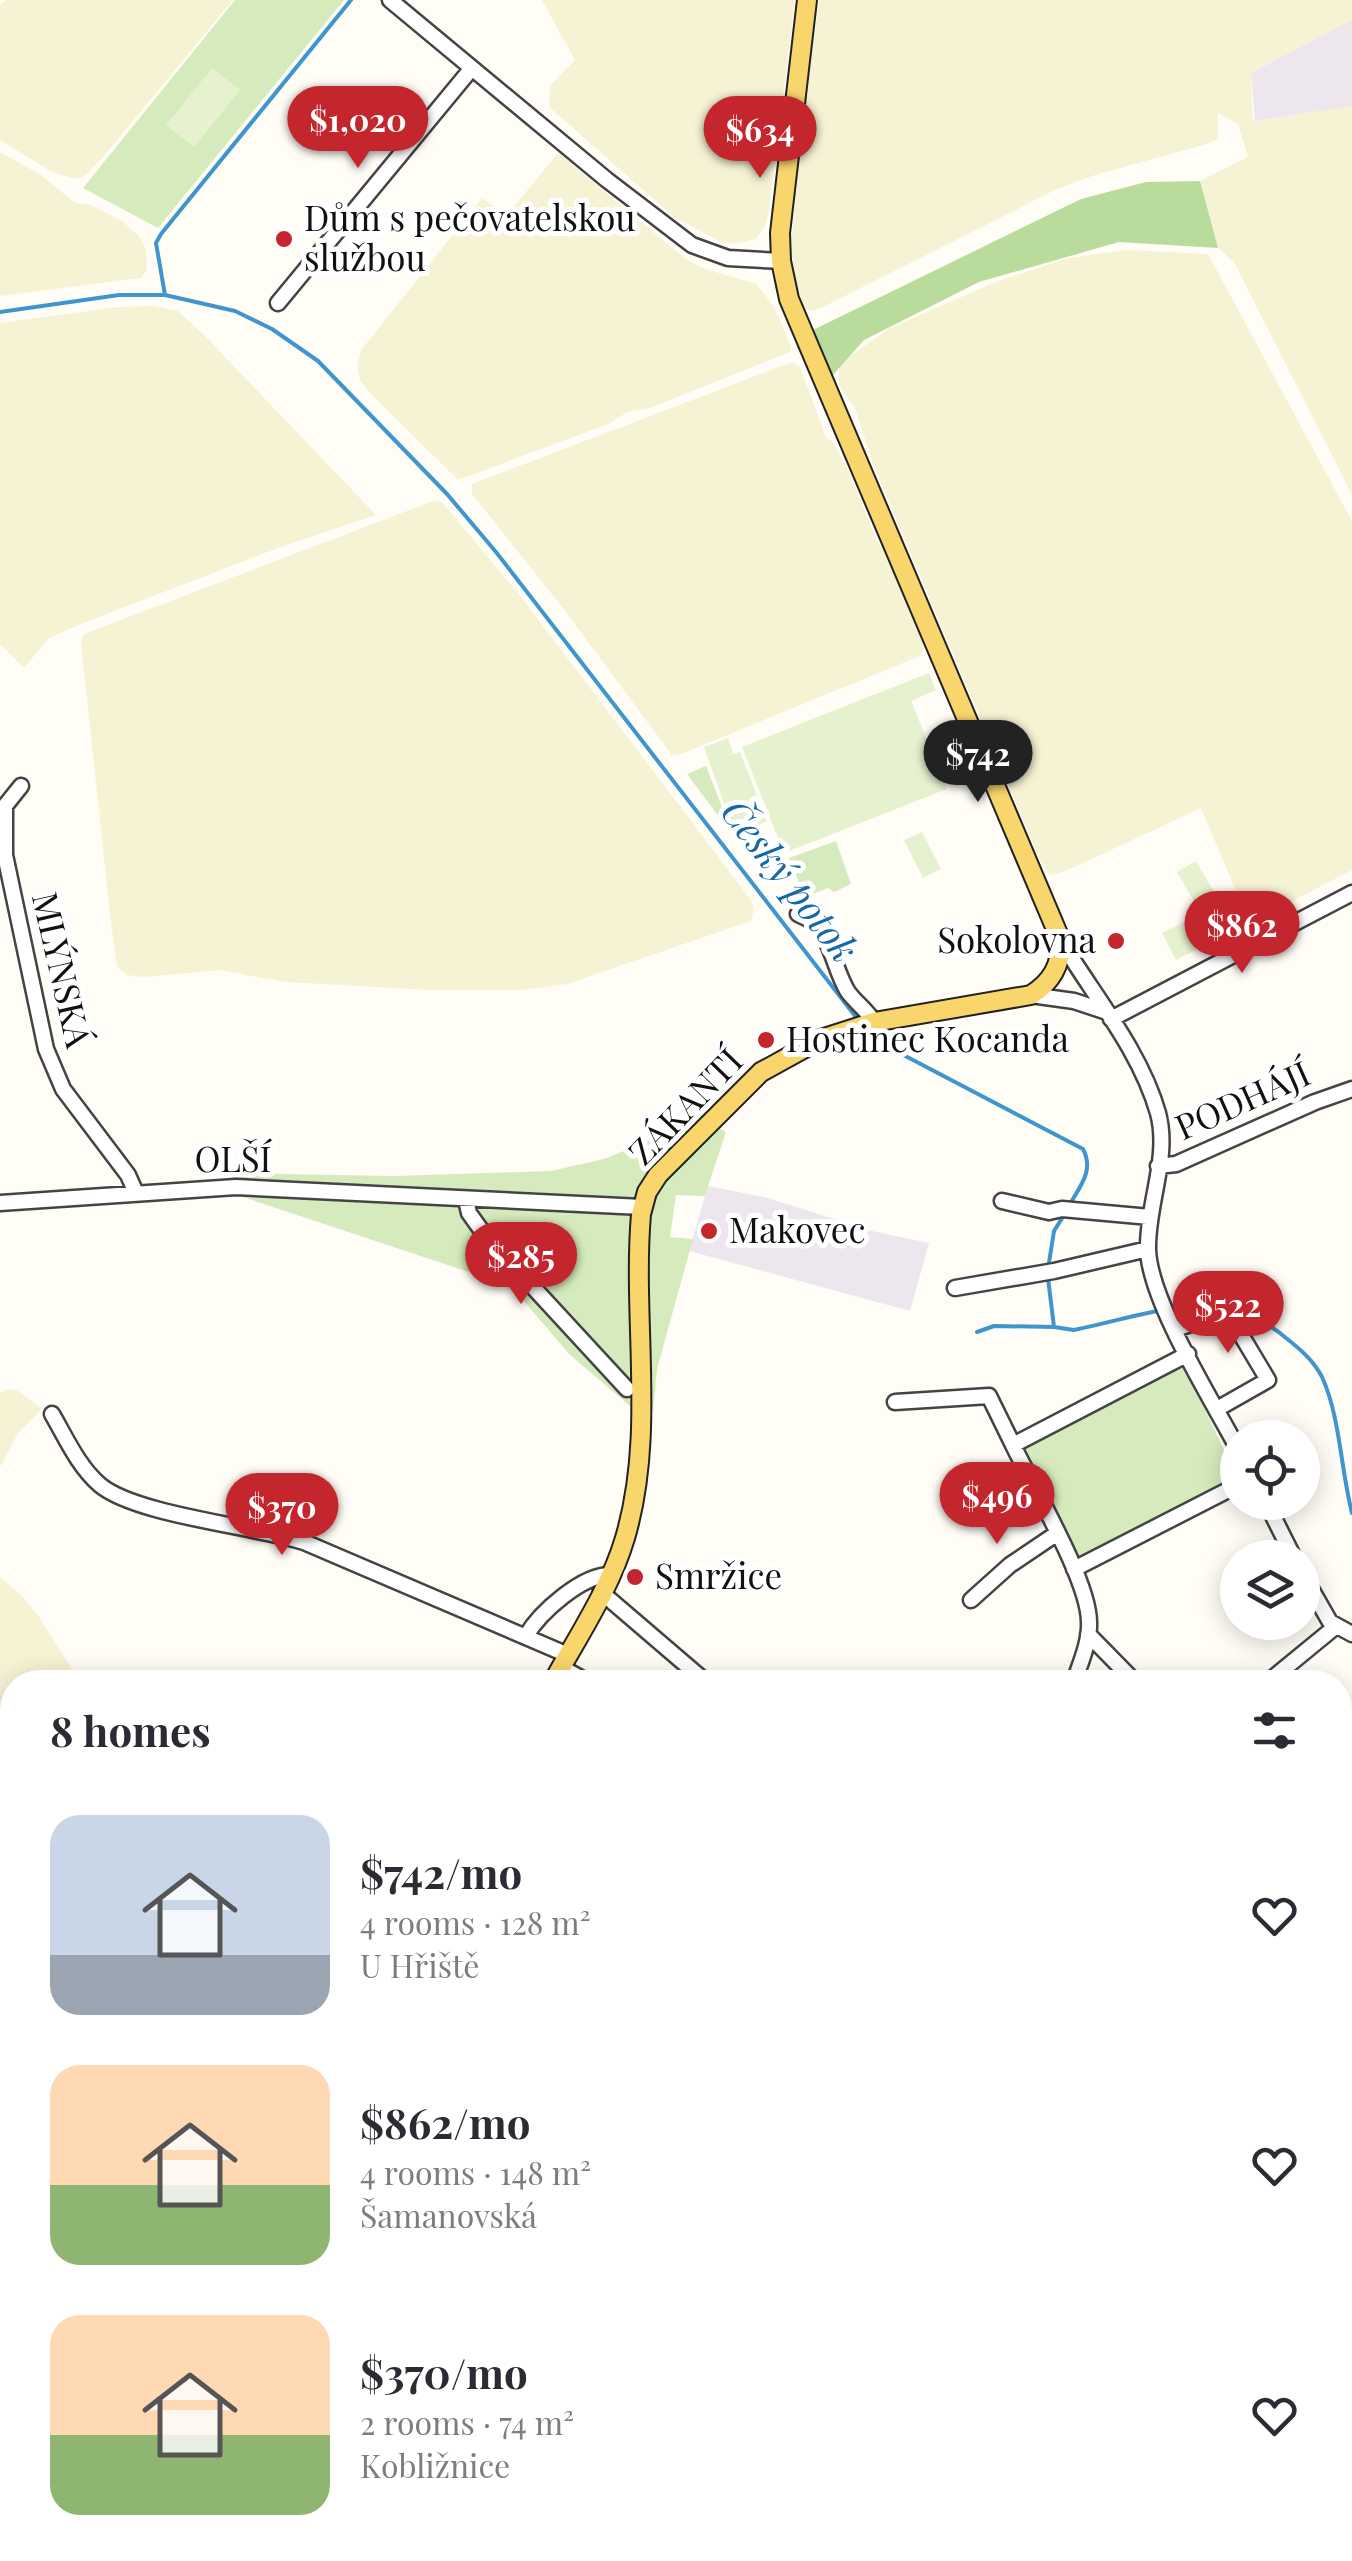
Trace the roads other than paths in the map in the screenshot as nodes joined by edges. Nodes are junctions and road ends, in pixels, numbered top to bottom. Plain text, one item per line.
1 (390, 0) edge
2 (807, 0) edge
3 (472, 68) junction
4 (781, 261) junction
5 (278, 303) dead end
6 (21, 786) dead end
7 (2, 855) edge
8 (1352, 894) edge
9 (798, 914) dead end
10 (1062, 941) junction
11 (1031, 995) junction
12 (1109, 1016) junction
13 (872, 1022) junction
14 (1352, 1089) edge
15 (1158, 1166) junction
16 (136, 1193) junction
17 (466, 1200) junction
18 (1002, 1201) dead end
19 (0, 1203) edge
20 (642, 1207) junction
21 (1150, 1217) junction
22 (1148, 1249) junction
23 (956, 1288) dead end
24 (1174, 1326) junction
25 (1188, 1354) junction
26 (626, 1389) dead end
27 (896, 1402) dead end
28 (1217, 1409) junction
29 (52, 1414) dead end
30 (1223, 1420) edge
31 (1013, 1445) junction
32 (1220, 1494) edge
33 (1056, 1534) junction
34 (1074, 1568) junction
35 (606, 1584) junction
36 (971, 1600) dead end
37 (1320, 1606) edge
38 (1335, 1627) junction
39 (1088, 1634) junction
40 (1352, 1634) edge
41 (526, 1636) junction
42 (561, 1668) edge
43 (694, 1670) edge
44 (1078, 1670) edge
45 (1123, 1670) edge
46 (1283, 1670) edge

1 - 3 street
2 - 4 main road
3 - 4 street
3 - 5 street
4 - 10 main road
6 - 7 street, MLÝNSKÁ
7 - 16 street, MLÝNSKÁ
8 - 12 street
9 - 13 street
10 - 11 main road
10 - 12 street
11 - 12 street
11 - 13 main road, ZÁKANTÍ
12 - 15 street
13 - 20 main road, ZÁKANTÍ
14 - 15 street, PODHÁJÍ
15 - 21 street
16 - 17 street, OLŠÍ
16 - 19 street, OLŠÍ
17 - 20 street, OLŠÍ
17 - 26 street
18 - 21 street
20 - 35 main road, ZÁKANTÍ
21 - 22 street
22 - 23 street
22 - 24 street
24 - 25 street
24 - 28 street
25 - 28 street
25 - 31 street
27 - 31 street
28 - 30 street
29 - 41 street
31 - 33 street
32 - 34 street
33 - 34 street
33 - 36 street
34 - 39 street
35 - 41 street
35 - 42 main road, ZÁKANTÍ
35 - 43 street
37 - 38 street
38 - 40 street
38 - 46 street
39 - 44 street
39 - 45 street
41 - 42 street

